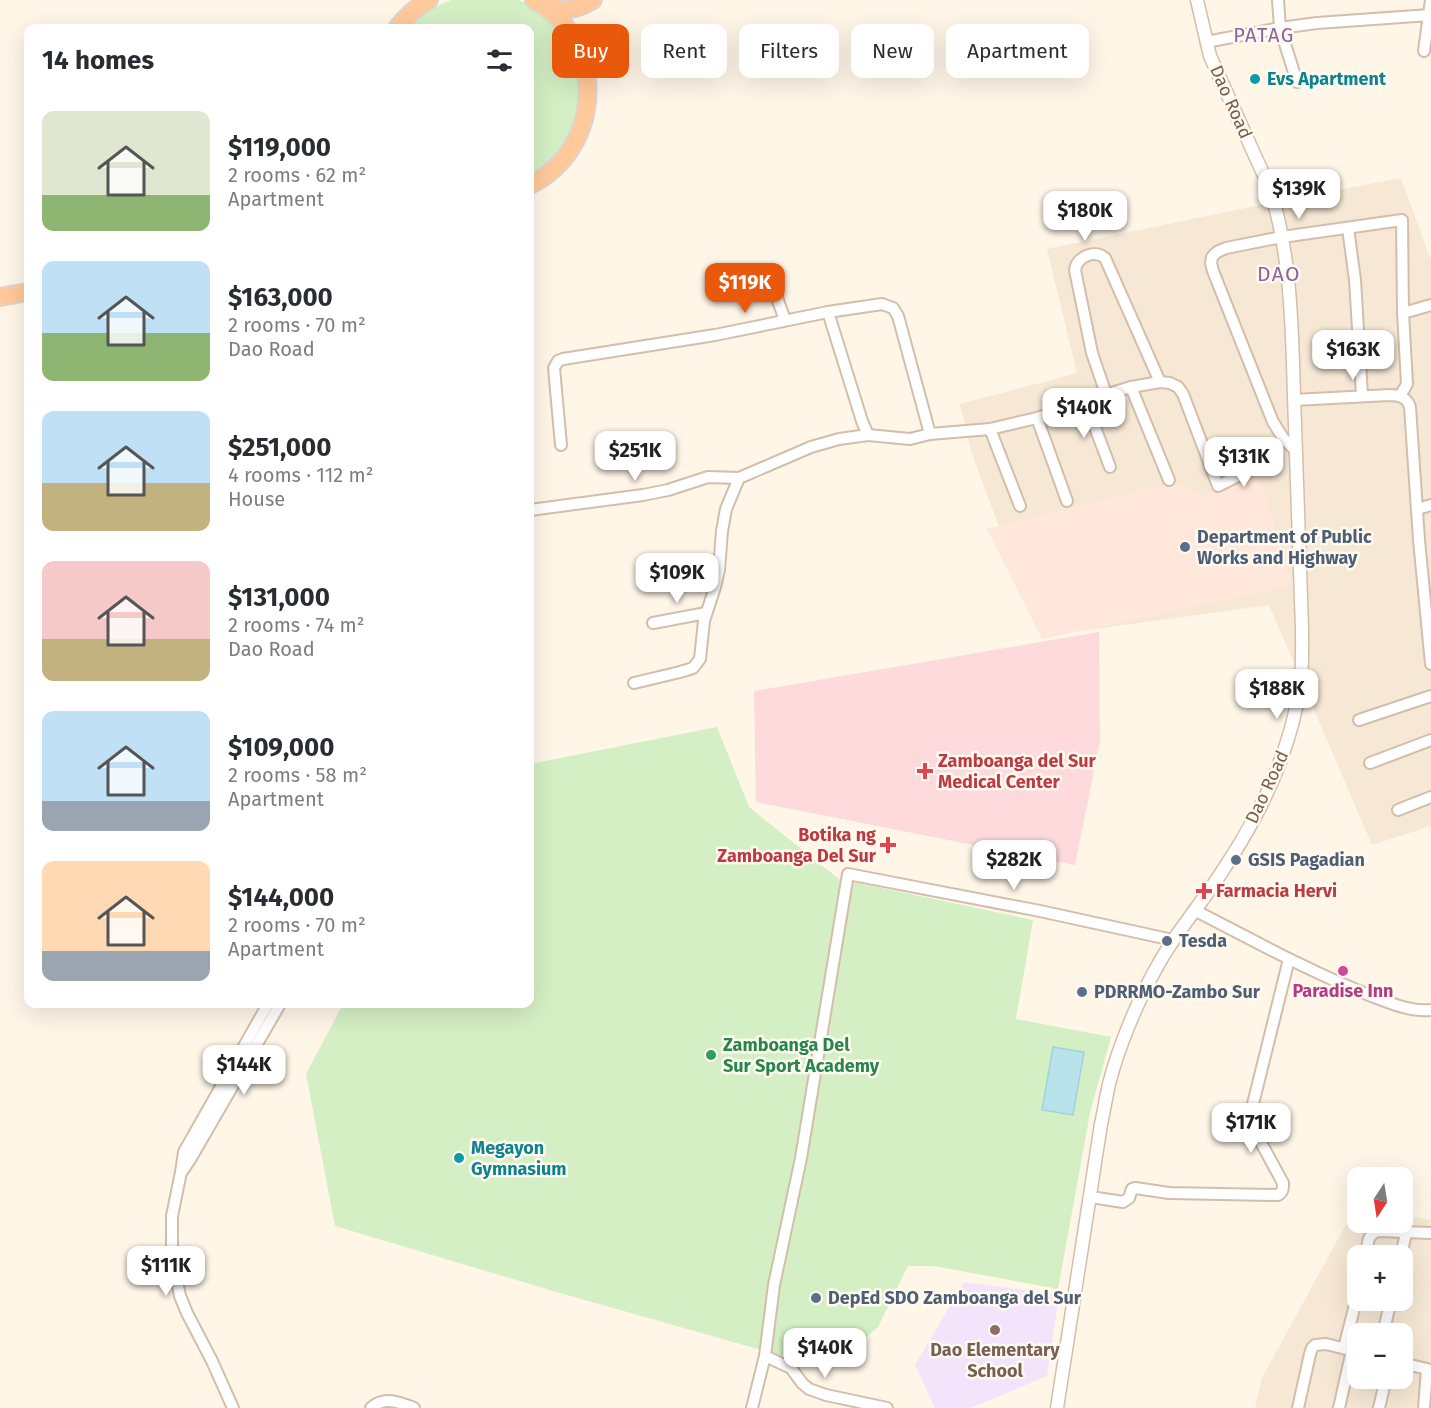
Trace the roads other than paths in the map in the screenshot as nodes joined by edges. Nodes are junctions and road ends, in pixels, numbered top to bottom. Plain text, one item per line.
1 (429, 0) edge
2 (1197, 0) edge
3 (1278, 0) edge
4 (1431, 0) edge
5 (589, 2) edge
6 (539, 3) edge
7 (1430, 15) junction
8 (400, 24) edge
9 (563, 24) edge
10 (574, 24) edge
11 (1280, 28) junction
12 (1206, 42) junction
13 (1424, 51) dead end
14 (587, 78) edge
15 (1297, 82) dead end
16 (534, 182) edge
17 (1348, 228) junction
18 (1282, 237) junction
19 (768, 273) dead end
20 (24, 293) edge
21 (0, 297) edge
22 (1431, 305) edge
23 (828, 312) junction
24 (1403, 313) junction
25 (785, 320) junction
26 (1160, 382) junction
27 (1131, 387) junction
28 (1106, 394) junction
29 (1362, 395) junction
30 (1400, 396) junction
31 (1294, 400) junction
32 (1085, 401) junction
33 (1038, 418) junction
34 (990, 429) junction
35 (930, 434) junction
36 (868, 435) junction
37 (561, 445) dead end
38 (1296, 451) junction
39 (1110, 466) dead end
40 (1258, 466) dead end
41 (739, 478) junction
42 (1168, 480) dead end
43 (1067, 501) dead end
44 (1431, 505) edge
45 (1020, 506) dead end
46 (534, 509) edge
47 (1417, 509) junction
48 (706, 614) junction
49 (653, 623) dead end
50 (1431, 659) edge
51 (634, 683) dead end
52 (1431, 696) edge
53 (1359, 720) dead end
54 (1431, 740) edge
55 (1370, 763) dead end
56 (1431, 797) edge
57 (1398, 810) dead end
58 (1194, 910) junction
59 (1173, 940) junction
60 (1289, 959) junction
61 (266, 1008) edge
62 (278, 1008) edge
63 (1431, 1010) edge
64 (181, 1172) junction
65 (1091, 1197) junction
66 (1406, 1233) edge
67 (1413, 1233) edge
68 (1431, 1233) edge
69 (1403, 1245) edge
70 (1347, 1349) edge
71 (765, 1356) junction
72 (1413, 1365) edge
73 (1347, 1369) edge
74 (1429, 1369) edge
75 (1383, 1389) edge
76 (233, 1408) edge
77 (371, 1408) edge
78 (414, 1408) edge
79 (752, 1408) edge
80 (887, 1408) edge
81 (1057, 1408) edge
82 (1298, 1408) edge
83 (1339, 1408) edge
84 (1379, 1408) edge
85 (1424, 1408) edge

1 - 8 highway
2 - 12 street, Dao Road
3 - 11 street
4 - 7 street
5 - 6 highway
5 - 10 highway
6 - 9 highway
7 - 11 street
7 - 13 street
11 - 12 street
11 - 15 street
12 - 18 street, Dao Road
14 - 16 highway
17 - 18 street
17 - 24 street
17 - 29 street
18 - 31 street, Dao Road
18 - 38 street
19 - 25 street
20 - 21 highway
22 - 24 street
23 - 25 street
23 - 35 street
23 - 36 street
24 - 30 street
25 - 37 street
26 - 27 street
26 - 28 street
26 - 40 street
27 - 28 street
27 - 42 street
28 - 32 street
29 - 30 street
29 - 31 street
30 - 47 street
31 - 38 street, Dao Road
32 - 33 street
32 - 39 street
33 - 34 street
33 - 43 street
34 - 35 street
34 - 45 street
35 - 36 street
36 - 41 street
38 - 58 street, Dao Road
41 - 46 street
41 - 48 street
44 - 47 street
47 - 50 street
48 - 49 street
48 - 51 street
52 - 53 street
54 - 55 street
56 - 57 street
58 - 59 street, Dao Road
58 - 60 street
59 - 65 street, Dao Road
59 - 71 street
60 - 63 street
60 - 65 street
61 - 64 street
62 - 64 street
64 - 76 street
65 - 81 street, Dao Road
66 - 69 street
67 - 68 street
70 - 82 street
71 - 79 street
71 - 80 street
72 - 74 street
73 - 83 street
74 - 85 street
75 - 84 street
77 - 78 street

